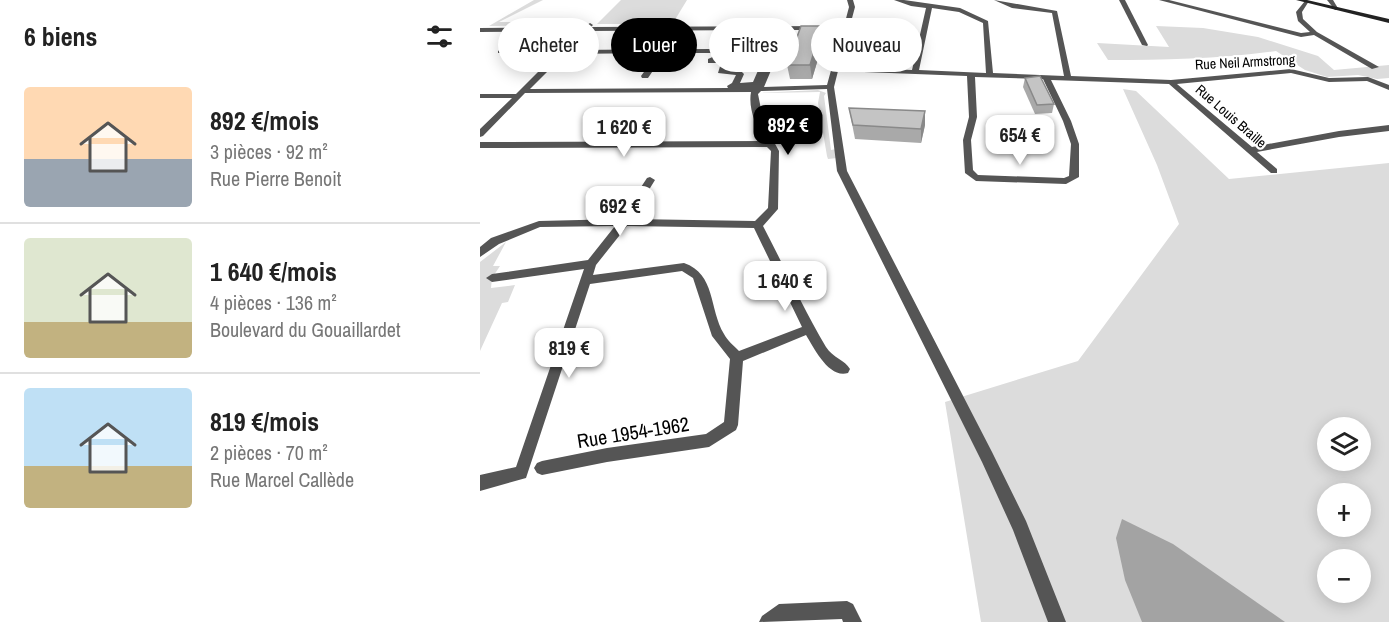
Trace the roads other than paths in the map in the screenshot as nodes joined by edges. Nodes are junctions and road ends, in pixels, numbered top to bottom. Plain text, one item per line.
1 (897, 0) edge
2 (997, 0) edge
3 (1122, 0) edge
4 (1162, 0) edge
5 (1330, 0) edge
6 (1303, 1) edge
7 (851, 3) edge
8 (929, 7) junction
9 (1337, 9) junction
10 (847, 18) edge
11 (1389, 21) edge
12 (599, 27) edge
13 (709, 28) edge
14 (480, 30) edge
15 (498, 30) edge
16 (1315, 33) junction
17 (922, 40) edge
18 (1145, 45) dead end
19 (1375, 67) dead end
20 (543, 72) edge
21 (647, 72) edge
22 (767, 72) edge
23 (833, 72) edge
24 (915, 72) edge
25 (971, 75) junction
26 (645, 76) dead end
27 (990, 76) junction
28 (1046, 78) junction
29 (1068, 79) junction
30 (1171, 82) junction
31 (731, 86) joint
32 (830, 87) junction
33 (1389, 88) edge
34 (759, 89) junction
35 (521, 93) junction
36 (480, 96) edge
37 (1389, 128) edge
38 (480, 134) edge
39 (769, 144) junction
40 (480, 145) edge
41 (1251, 150) junction
42 (1274, 171) dead end
43 (650, 180) dead end
44 (623, 223) junction
45 (758, 225) junction
46 (480, 253) edge
47 (591, 264) junction
48 (492, 278) dead end
49 (585, 280) junction
50 (809, 329) junction
51 (737, 358) junction
52 (843, 369) dead end
53 (542, 468) dead end
54 (480, 483) edge
55 (768, 622) edge
56 (853, 622) edge
57 (1057, 622) edge

1 - 8 street
2 - 29 street
3 - 18 street
4 - 16 street
5 - 9 street
6 - 9 main road
6 - 16 street
7 - 10 street
8 - 17 street
8 - 27 street
9 - 11 main road
12 - 13 street
14 - 15 street
16 - 19 street
20 - 35 street
21 - 26 street
22 - 34 street
23 - 32 street
24 - 25 street, Rue Neil Armstrong
25 - 27 street, Rue Neil Armstrong
25 - 28 street
27 - 28 street, Rue Neil Armstrong
28 - 29 street, Rue Neil Armstrong
29 - 30 street, Rue Neil Armstrong
30 - 33 street, Rue Neil Armstrong
30 - 41 street, Rue Louis Braille
31 - 31 street
32 - 34 street
32 - 57 street
34 - 35 street
34 - 39 street
35 - 36 street
35 - 38 street
37 - 41 street
39 - 40 street
39 - 45 street
41 - 42 street, Rue Louis Braille
43 - 44 street
44 - 45 street
44 - 46 street
44 - 47 street
45 - 50 street
47 - 48 street
47 - 49 street
49 - 51 street
49 - 54 street
50 - 51 street
50 - 52 street
51 - 53 street, Rue 1954-1962
55 - 56 street

